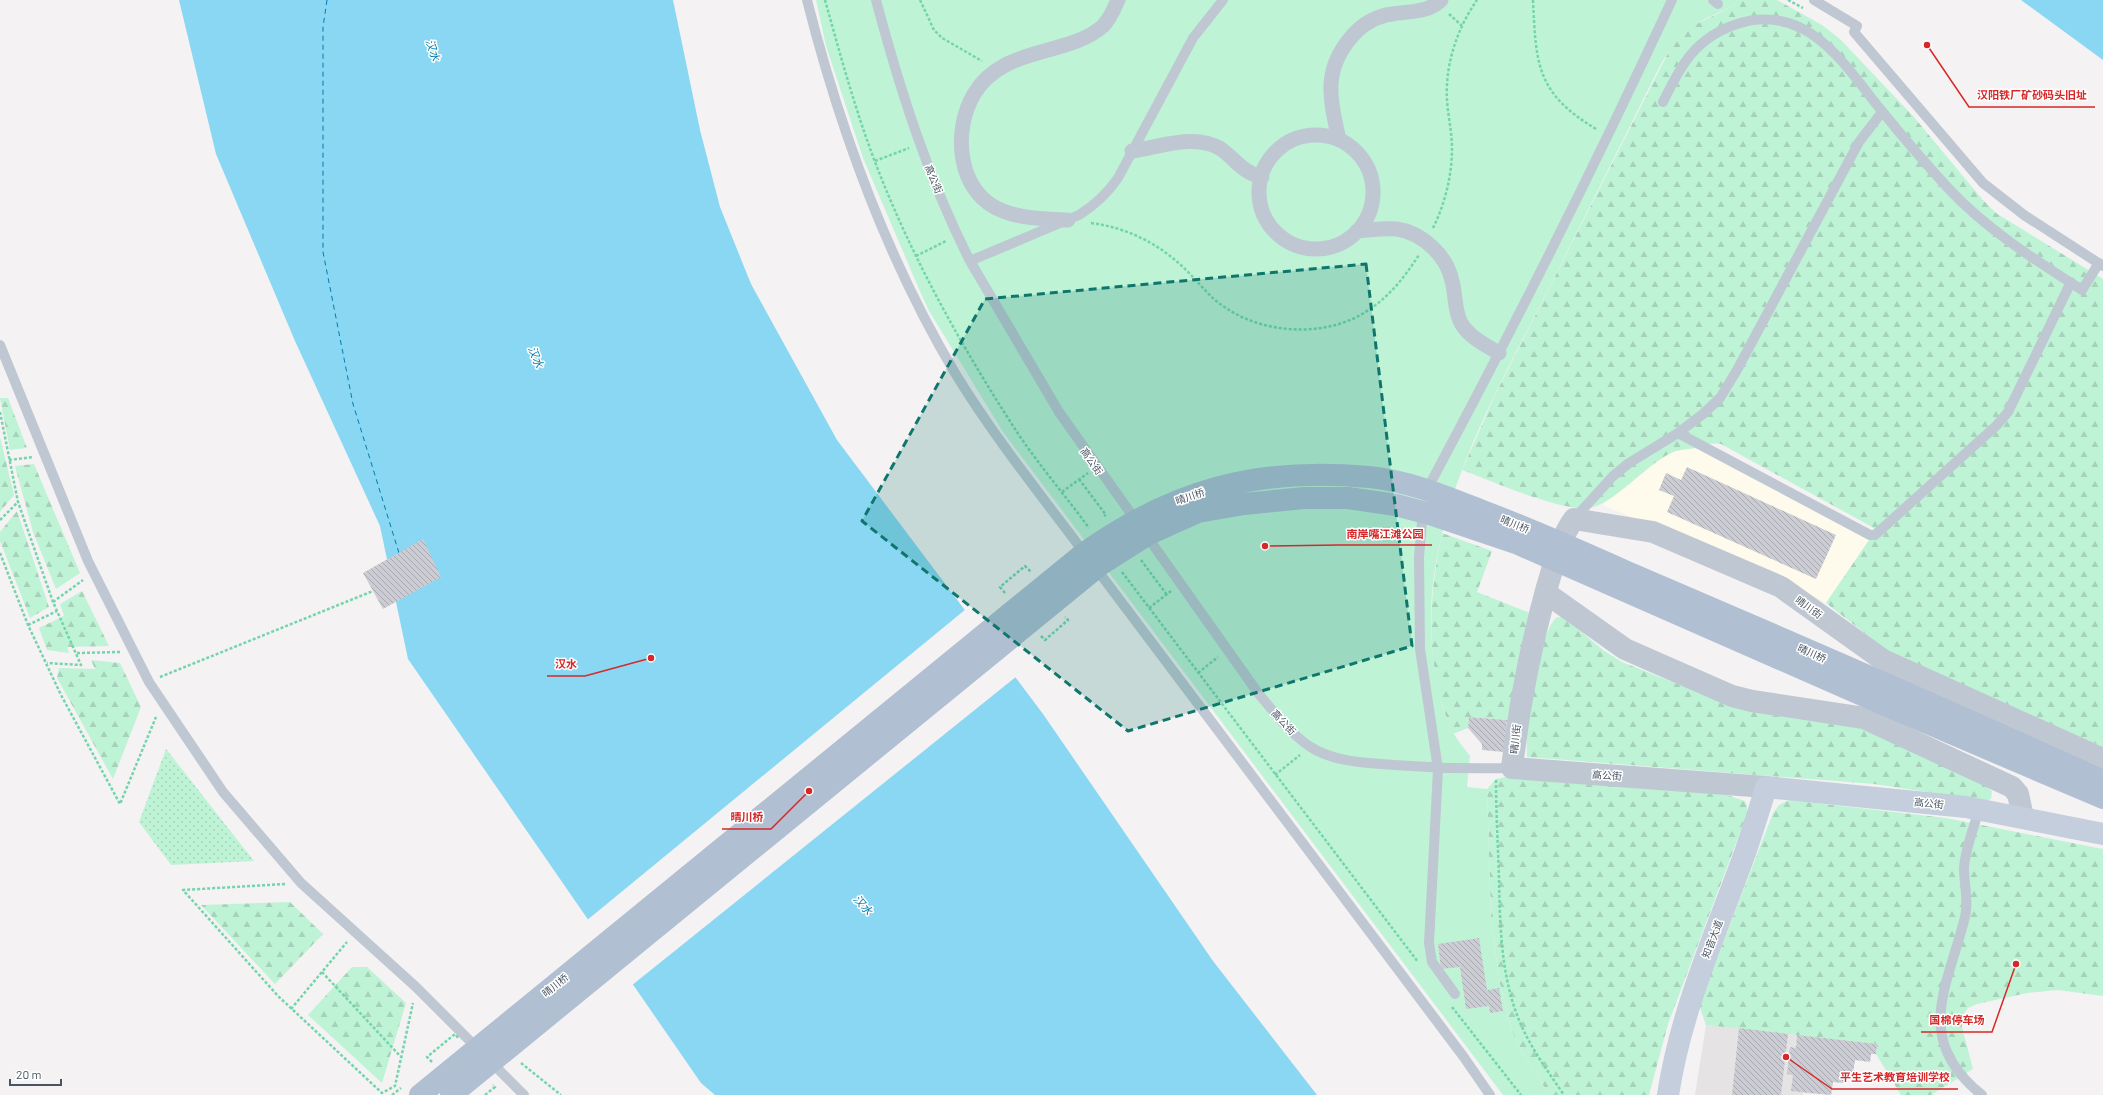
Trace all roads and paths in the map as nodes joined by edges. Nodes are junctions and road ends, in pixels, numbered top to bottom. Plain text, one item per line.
1 (808, 0) edge
2 (826, 0) edge
3 (876, 0) edge
4 (920, 0) edge
5 (1118, 0) edge
6 (1223, 0) edge
7 (1441, 0) edge
8 (1477, 0) edge
9 (1533, 0) edge
10 (1672, 0) edge
11 (1814, 0) edge
12 (999, 70) junction
13 (1663, 102) dead end
14 (1882, 112) junction
15 (1608, 137) junction
16 (1339, 140) junction
17 (907, 141) dead end
18 (909, 148) junction
19 (1132, 151) junction
20 (912, 155) dead end
21 (875, 162) junction
22 (1262, 177) junction
23 (1068, 220) junction
24 (1357, 231) junction
25 (945, 234) dead end
26 (948, 240) dead end
27 (1426, 243) junction
28 (934, 248) dead end
29 (916, 256) junction
30 (970, 261) junction
31 (2101, 265) edge
32 (2071, 282) junction
33 (0, 345) edge
34 (1499, 353) junction
35 (0, 412) edge
36 (1678, 433) junction
37 (45, 455) junction
38 (10, 460) junction
39 (1083, 466) dead end
40 (1092, 479) dead end
41 (1062, 492) junction
42 (18, 502) junction
43 (1574, 519) junction
44 (0, 520) edge
45 (1100, 520) dead end
46 (1094, 525) dead end
47 (0, 553) edge
48 (1140, 557) dead end
49 (1126, 566) dead end
50 (1038, 569) dead end
51 (94, 572) junction
52 (1032, 574) dead end
53 (373, 591) dead end
54 (1546, 593) junction
55 (53, 602) junction
56 (1149, 608) junction
57 (57, 611) junction
58 (28, 625) junction
59 (134, 651) junction
60 (77, 653) junction
61 (1222, 654) dead end
62 (47, 663) junction
63 (1198, 673) junction
64 (150, 682) junction
65 (163, 702) junction
66 (1299, 750) dead end
67 (2103, 759) edge
68 (1438, 768) junction
69 (1504, 768) junction
70 (1275, 775) junction
71 (2103, 781) edge
72 (1489, 782) dead end
73 (1496, 782) junction
74 (1766, 787) junction
75 (2103, 798) edge
76 (1979, 809) junction
77 (2023, 817) junction
78 (2103, 834) edge
79 (301, 883) junction
80 (356, 932) junction
81 (1419, 963) dead end
82 (322, 972) junction
83 (416, 987) junction
84 (1454, 994) dead end
85 (1451, 1006) dead end
86 (291, 1008) junction
87 (401, 1057) junction
88 (420, 1095) edge
89 (451, 1095) edge
90 (524, 1095) edge
91 (1490, 1095) edge
92 (1521, 1095) edge
93 (1564, 1095) edge
94 (1668, 1095) edge
95 (1982, 1095) edge

1 - 91 lane
2 - 21 path
3 - 30 lane, 高公街
4 - 12 path
5 - 12 street
6 - 19 lane
7 - 16 street
8 - 27 path
9 - 15 path
10 - 15 lane
11 - 31 lane
12 - 23 street
13 - 14 lane
14 - 32 lane
14 - 36 lane
15 - 34 lane
16 - 22 street
16 - 24 street
17 - 18 path
18 - 20 path
18 - 21 path
19 - 22 street
19 - 23 lane
21 - 29 path
22 - 24 street
23 - 27 path
23 - 30 lane
24 - 27 street
25 - 26 path
27 - 34 street
28 - 29 path
29 - 41 path
30 - 68 lane, 高公街
31 - 32 lane
32 - 36 lane
33 - 37 lane
34 - 68 lane
35 - 38 path
36 - 43 lane
37 - 38 path
37 - 51 lane
38 - 42 path
39 - 40 path
41 - 45 path, bridge
41 - 46 path
42 - 44 path
42 - 55 path
43 - 54 street, 晴川街
43 - 67 street, 晴川街
47 - 58 path
48 - 56 path, bridge
49 - 56 path
50 - 52 path
51 - 55 path
51 - 59 lane
53 - 64 path
54 - 69 street, 晴川街
54 - 77 street
55 - 57 path
56 - 63 path
57 - 58 path
57 - 60 path
58 - 62 path
59 - 60 path
59 - 64 lane
60 - 62 path
61 - 63 path
62 - 65 path
63 - 70 path
64 - 65 lane
65 - 79 lane
66 - 70 path
68 - 69 lane, 高公街
68 - 84 lane
69 - 73 path
69 - 74 street, 高公街
70 - 81 path
71 - 88 main road, 晴川桥, bridge
72 - 73 path
73 - 93 path
74 - 76 main road, 高公街
74 - 94 main road, 知音大道
75 - 89 main road, 晴川桥, bridge
76 - 77 main road, 高公街
76 - 95 lane
77 - 78 main road, 高公街
79 - 80 lane
79 - 86 path
80 - 82 path
80 - 83 lane
82 - 86 path
82 - 87 path
83 - 87 path
83 - 90 lane
85 - 92 path
86 - 87 path

